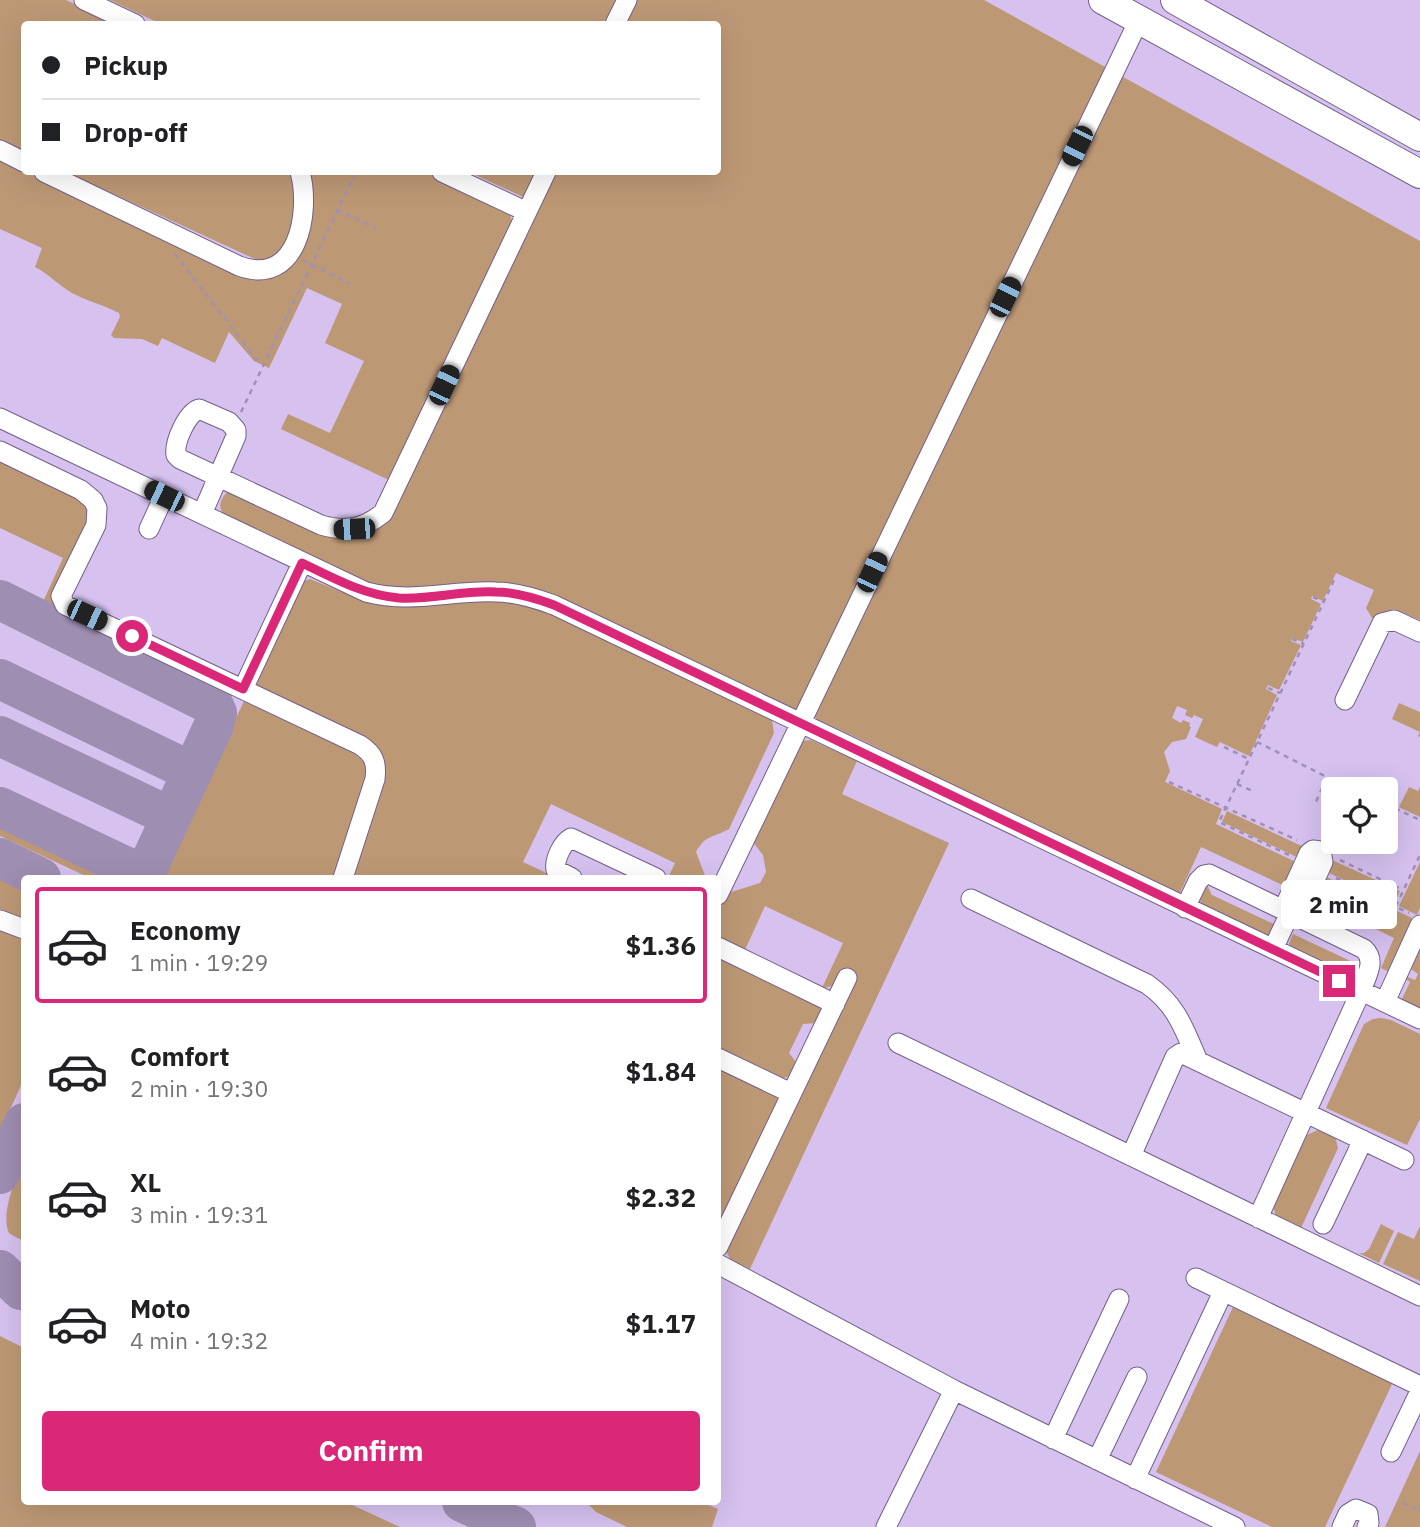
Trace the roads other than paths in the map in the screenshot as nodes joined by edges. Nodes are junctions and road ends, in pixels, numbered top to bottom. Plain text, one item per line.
1 (84, 0) edge
2 (627, 0) edge
3 (1103, 0) edge
4 (1175, 0) edge
5 (1145, 10) edge
6 (129, 21) edge
7 (616, 21) edge
8 (1420, 137) edge
9 (0, 150) edge
10 (21, 160) edge
11 (1420, 174) edge
12 (50, 175) edge
13 (301, 175) edge
14 (448, 175) edge
15 (545, 175) edge
16 (527, 212) junction
17 (0, 418) edge
18 (0, 451) edge
19 (218, 477) junction
20 (164, 496) junction
21 (202, 514) junction
22 (149, 529) dead end
23 (302, 563) junction
24 (1420, 632) edge
25 (243, 689) junction
26 (1345, 700) dead end
27 (800, 723) junction
28 (1316, 859) road end
29 (344, 875) edge
30 (566, 875) edge
31 (650, 875) edge
32 (721, 889) edge
33 (971, 899) dead end
34 (1185, 908) junction
35 (1291, 913) junction
36 (0, 920) edge
37 (1420, 925) edge
38 (21, 928) edge
39 (721, 948) edge
40 (1273, 949) junction
41 (847, 978) dead end
42 (1361, 991) junction
43 (1385, 1002) junction
44 (835, 1004) junction
45 (1420, 1019) edge
46 (898, 1043) dead end
47 (721, 1059) edge
48 (1198, 1060) junction
49 (791, 1093) junction
50 (1306, 1113) junction
51 (1363, 1140) junction
52 (1131, 1156) junction
53 (1405, 1160) dead end
54 (1258, 1218) junction
55 (1323, 1224) dead end
56 (721, 1241) edge
57 (721, 1266) edge
58 (1196, 1278) dead end
59 (1223, 1292) junction
60 (1420, 1296) edge
61 (1119, 1299) dead end
62 (1137, 1377) dead end
63 (1420, 1386) edge
64 (954, 1390) junction
65 (1420, 1391) edge
66 (1053, 1439) junction
67 (1391, 1452) dead end
68 (1097, 1460) junction
69 (1135, 1479) junction
70 (886, 1527) edge
71 (1235, 1527) edge
72 (1342, 1527) edge
73 (1367, 1527) edge

1 - 6 lane
2 - 7 lane
3 - 5 highway
4 - 8 highway
5 - 11 highway
5 - 27 lane
9 - 10 lane
12 - 13 lane
14 - 16 lane
15 - 16 lane
16 - 19 lane
17 - 20 lane
18 - 25 lane
19 - 19 lane
19 - 21 lane
20 - 21 lane
20 - 22 lane
21 - 23 lane
23 - 25 lane
23 - 27 lane
24 - 26 lane
25 - 29 lane
27 - 32 lane
27 - 34 lane
28 - 35 lane
30 - 31 lane
33 - 48 lane
34 - 35 lane
34 - 40 lane
35 - 40 lane
35 - 42 lane
36 - 38 lane
37 - 43 lane
39 - 44 lane
40 - 42 lane
41 - 44 lane
42 - 43 lane
42 - 50 lane
43 - 45 lane
44 - 49 lane
46 - 52 lane
47 - 49 lane
48 - 50 lane
48 - 52 lane
49 - 56 lane
50 - 51 lane
50 - 54 lane
51 - 53 lane
51 - 55 lane
52 - 54 lane
54 - 60 lane
57 - 64 lane
58 - 59 lane
59 - 63 lane
59 - 69 lane
61 - 66 lane
62 - 68 lane
64 - 66 lane
64 - 70 lane
65 - 67 lane
66 - 68 lane
68 - 69 lane
69 - 71 lane
72 - 73 lane

